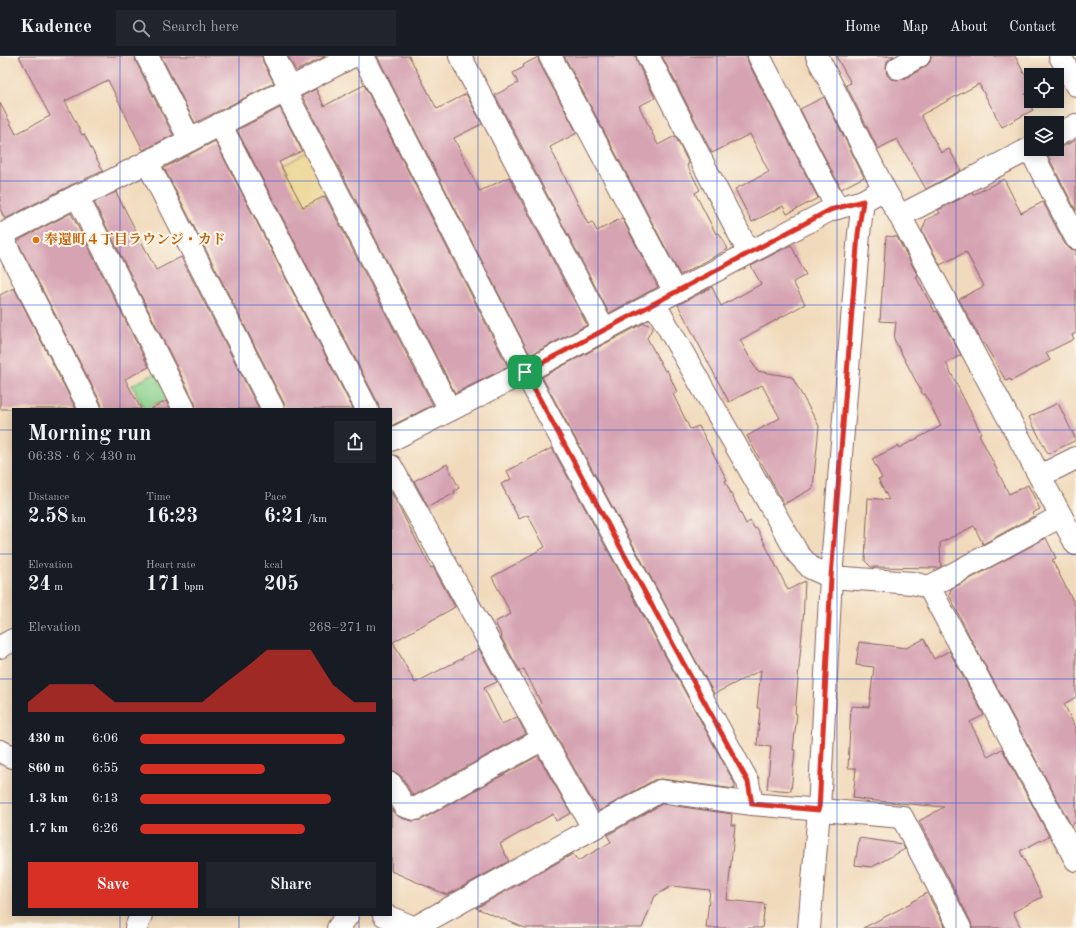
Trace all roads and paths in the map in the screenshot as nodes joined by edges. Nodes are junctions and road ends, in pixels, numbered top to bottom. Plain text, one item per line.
1 (146, 56) edge
2 (274, 56) edge
3 (353, 56) edge
4 (363, 56) edge
5 (460, 56) edge
6 (550, 56) edge
7 (648, 56) edge
8 (759, 56) edge
9 (817, 56) edge
10 (919, 56) edge
11 (1060, 56) edge
12 (898, 68) dead end
13 (1076, 86) edge
14 (287, 90) junction
15 (220, 124) junction
16 (1076, 125) edge
17 (1064, 131) edge
18 (190, 140) junction
19 (1024, 152) edge
20 (1034, 156) edge
21 (147, 162) junction
22 (884, 189) junction
23 (77, 196) junction
24 (863, 201) junction
25 (837, 208) junction
26 (900, 216) junction
27 (0, 234) edge
28 (1076, 238) edge
29 (749, 253) junction
30 (675, 292) junction
31 (654, 303) junction
32 (604, 330) junction
33 (525, 372) junction
34 (89, 408) edge
35 (183, 408) edge
36 (272, 408) edge
37 (366, 408) edge
38 (450, 410) junction
39 (392, 439) edge
40 (1076, 458) edge
41 (392, 468) edge
42 (1040, 476) junction
43 (1061, 516) junction
44 (1075, 541) edge
45 (831, 577) junction
46 (929, 587) junction
47 (12, 641) edge
48 (0, 647) edge
49 (543, 739) junction
50 (0, 751) edge
51 (12, 757) edge
52 (392, 786) edge
53 (752, 804) junction
54 (819, 810) junction
55 (593, 828) junction
56 (1076, 860) edge
57 (141, 916) edge
58 (347, 916) edge
59 (386, 916) edge
60 (136, 928) edge
61 (338, 928) edge
62 (415, 928) edge
63 (809, 928) edge
64 (960, 928) edge

1 - 18 main road
2 - 14 main road
3 - 14 main road
4 - 33 main road
5 - 32 main road
6 - 30 main road
7 - 29 main road
8 - 25 main road
9 - 22 main road
10 - 12 main road
11 - 13 main road
14 - 15 main road
14 - 38 main road
15 - 18 main road
15 - 37 main road
16 - 17 main road
18 - 21 main road
19 - 26 main road
20 - 28 main road
21 - 23 main road
21 - 36 main road
22 - 24 main road
22 - 26 main road
23 - 27 main road
23 - 35 main road
24 - 25 main road
24 - 45 main road
25 - 29 main road
26 - 42 main road
27 - 34 main road
29 - 30 main road
30 - 31 main road
31 - 32 main road
31 - 45 main road
32 - 33 main road
33 - 38 main road
33 - 53 main road
38 - 39 main road
40 - 42 main road
41 - 49 main road
42 - 43 main road
43 - 44 main road
43 - 46 main road
45 - 46 main road
45 - 54 main road
46 - 56 main road
47 - 48 main road
49 - 52 main road
49 - 55 main road
50 - 51 main road
53 - 54 main road
53 - 55 main road
54 - 63 main road
54 - 64 main road
55 - 62 main road
57 - 60 main road
58 - 61 main road
59 - 62 main road

